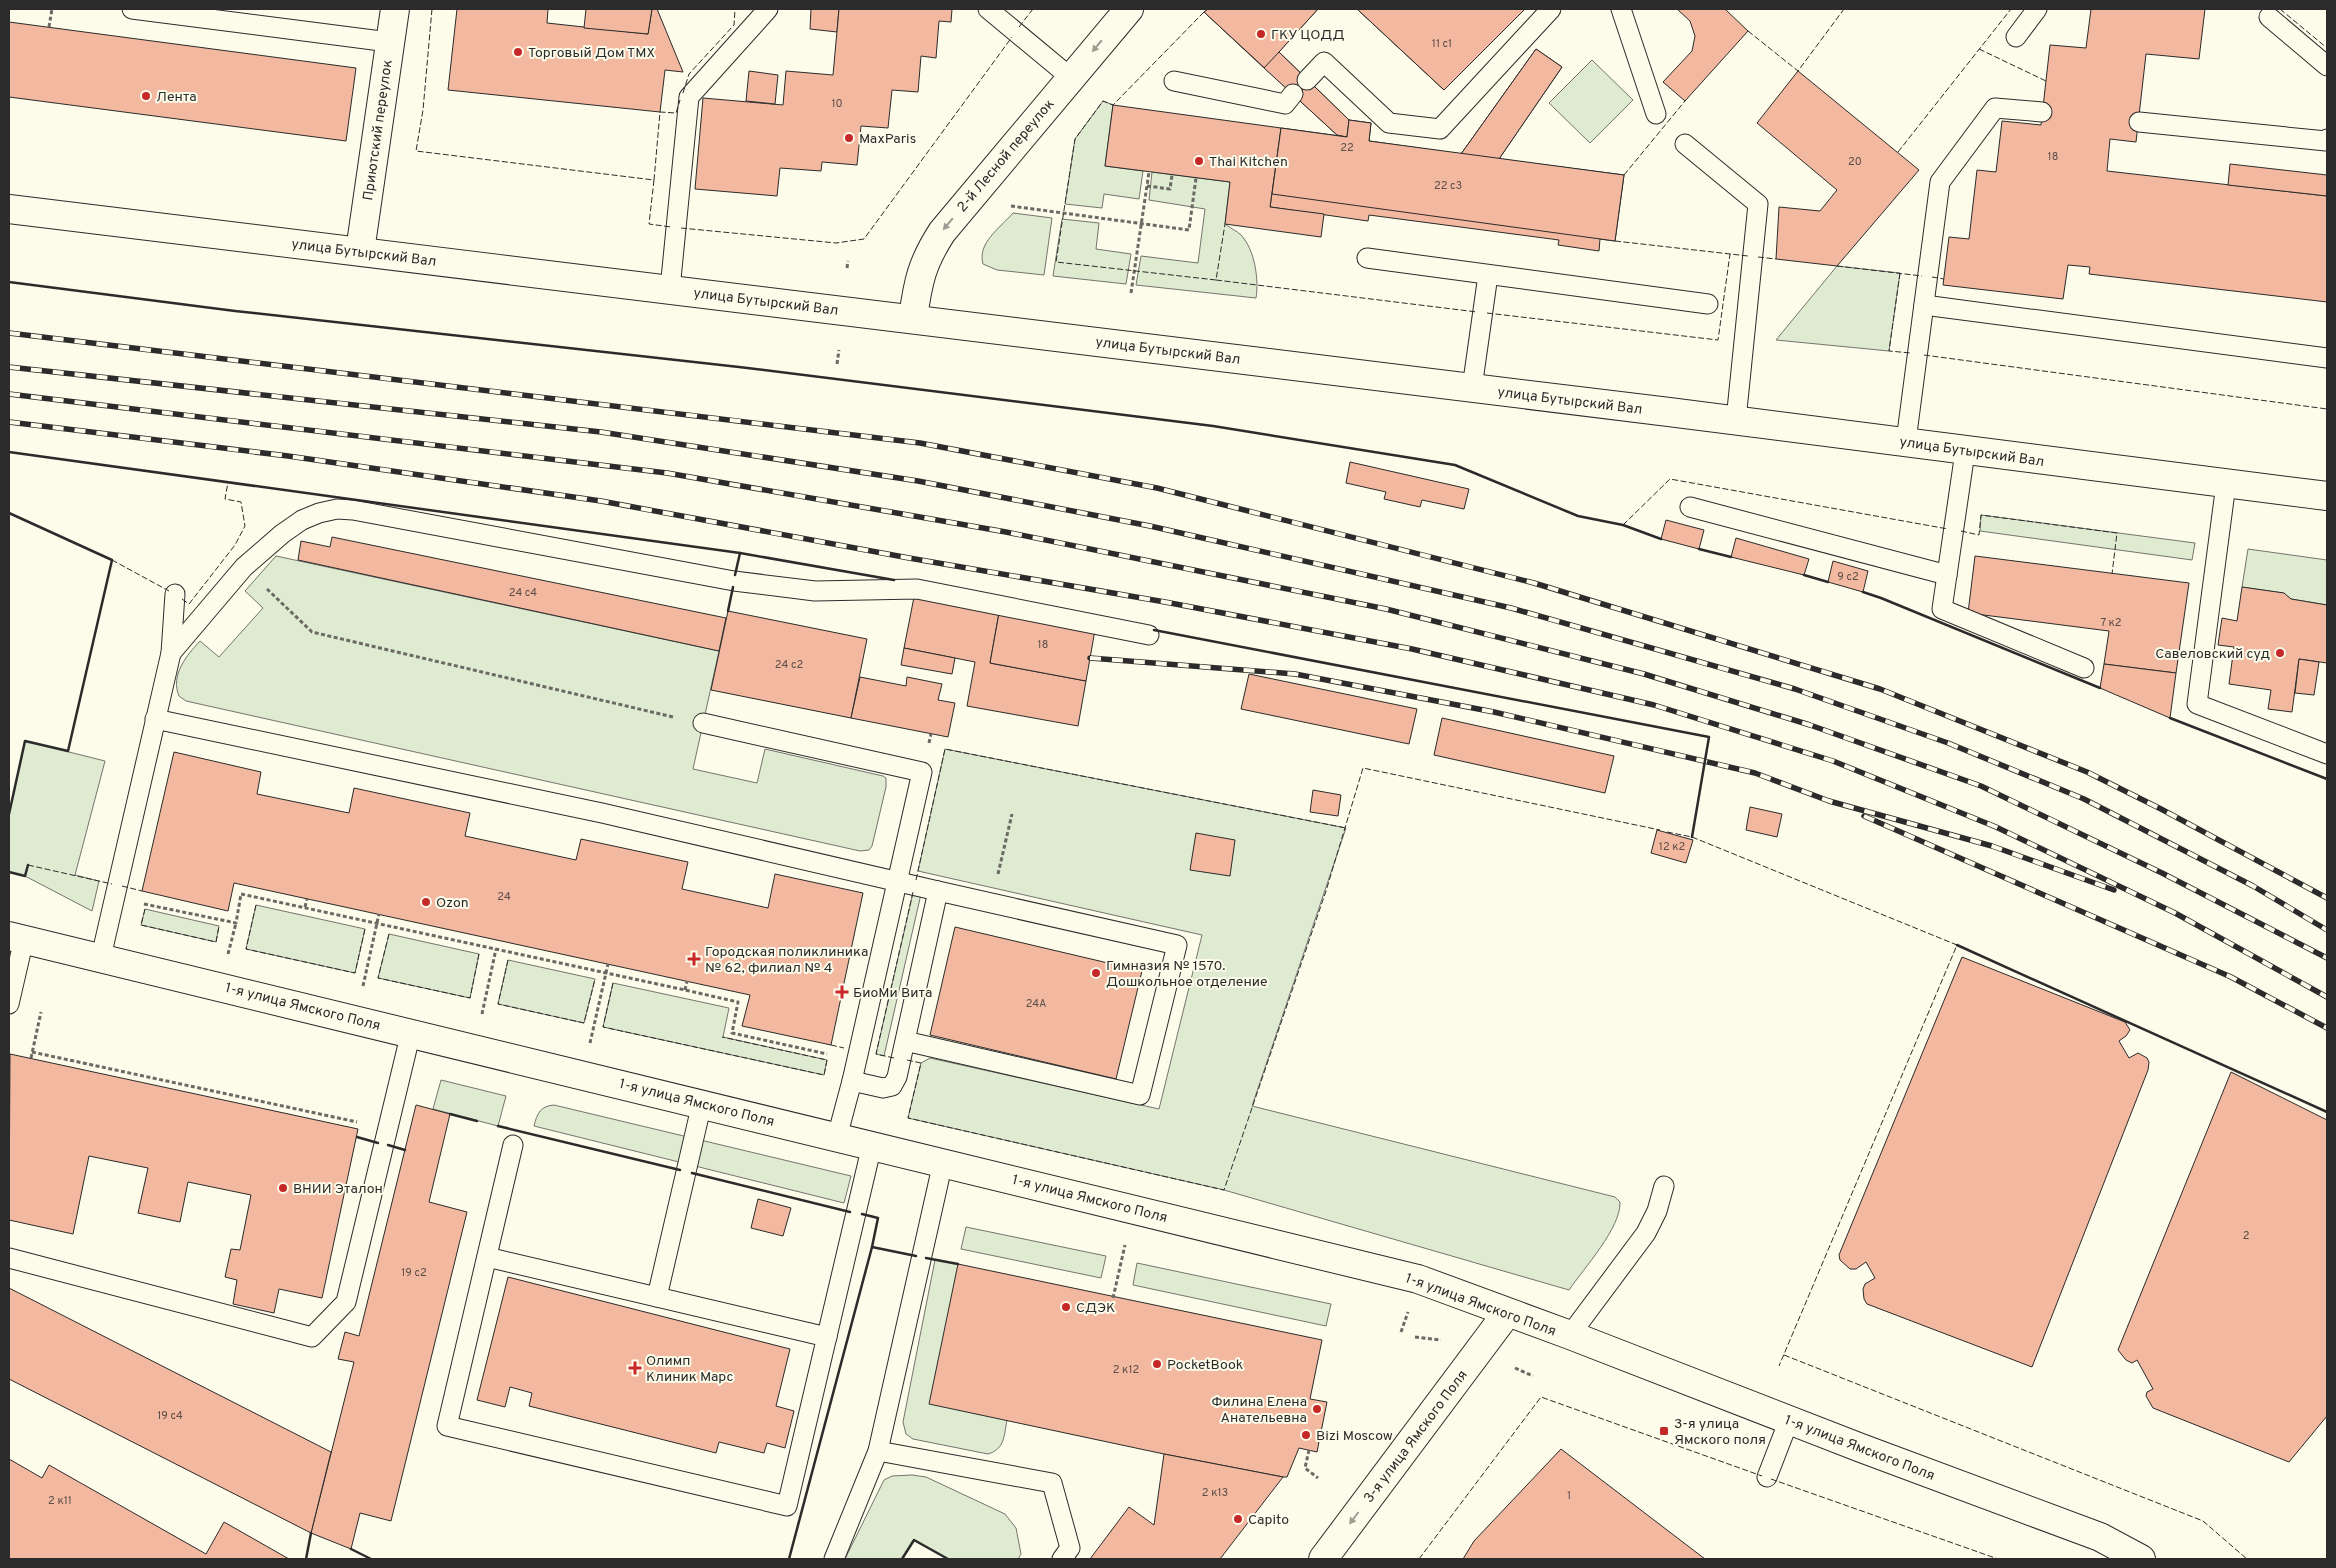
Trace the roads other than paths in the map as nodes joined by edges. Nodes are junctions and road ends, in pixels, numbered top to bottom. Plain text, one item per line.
1 (132, 9) edge
2 (395, 9) edge
3 (768, 9) edge
4 (988, 9) edge
5 (1551, 9) edge
6 (1621, 9) edge
7 (2037, 9) edge
8 (1123, 11) edge
9 (2269, 17) dead end
10 (2016, 37) dead end
11 (390, 42) junction
12 (2327, 66) edge
13 (1070, 77) junction
14 (1307, 80) dead end
15 (1174, 81) dead end
16 (1292, 94) dead end
17 (2042, 112) dead end
18 (1656, 114) dead end
19 (2139, 122) dead end
20 (2327, 139) edge
21 (1685, 144) dead end
22 (9, 209) edge
23 (360, 251) junction
24 (1367, 258) dead end
25 (1488, 274) junction
26 (670, 289) junction
27 (1708, 304) dead end
28 (1924, 305) junction
29 (913, 318) junction
30 (2327, 358) edge
31 (1472, 388) junction
32 (1736, 420) junction
33 (1906, 442) junction
34 (1966, 452) junction
35 (2327, 481) edge
36 (2226, 484) junction
37 (2290, 491) junction
38 (2327, 496) edge
39 (1690, 507) dead end
40 (1947, 575) junction
41 (175, 594) dead end
42 (1149, 636) dead end
43 (171, 653) junction
44 (2084, 668) dead end
45 (155, 719) junction
46 (703, 724) road end
47 (2327, 754) edge
48 (898, 882) junction
49 (938, 891) junction
50 (16, 937) edge
51 (102, 957) junction
52 (9, 1004) edge
53 (411, 1032) junction
54 (905, 1041) junction
55 (852, 1081) junction
56 (702, 1104) junction
57 (837, 1137) junction
58 (513, 1145) dead end
59 (872, 1145) junction
60 (944, 1162) junction
61 (1664, 1186) dead end
62 (487, 1257) junction
63 (9, 1258) edge
64 (657, 1296) junction
65 (1507, 1313) junction
66 (1570, 1335) junction
67 (827, 1337) junction
68 (1789, 1420) junction
69 (878, 1451) junction
70 (1767, 1477) dead end
71 (834, 1559) edge
72 (1062, 1559) edge
73 (1323, 1559) edge
74 (2141, 1559) edge

1 - 11 lane
2 - 11 street, Приютский переулок
3 - 26 lane
4 - 13 lane
5 - 14 lane
6 - 18 lane
7 - 10 lane
8 -> 13 street, 2-й Лесной переулок
9 - 12 lane
11 - 23 street, Приютский переулок
13 -> 29 street, 2-й Лесной переулок
15 - 16 lane
17 - 28 lane
19 - 20 lane
21 - 32 lane
22 - 23 street, улица Бутырский Вал
23 - 26 street, улица Бутырский Вал
24 - 25 lane
25 - 27 lane
25 - 31 lane
26 - 29 street, улица Бутырский Вал
28 - 30 lane
28 - 33 lane
29 - 31 street, улица Бутырский Вал
31 - 32 street, улица Бутырский Вал
32 - 33 street, улица Бутырский Вал
33 - 34 street, улица Бутырский Вал
34 - 36 street, улица Бутырский Вал
34 - 40 lane
35 - 37 street
36 - 37 street, улица Бутырский Вал
36 - 47 lane
37 - 38 street, улица Бутырский Вал
39 - 40 lane
40 - 44 lane
41 - 43 lane
42 - 43 lane
43 - 45 lane
45 - 48 lane
45 - 51 lane
46 - 48 lane
48 - 49 lane
48 - 55 lane
49 - 54 lane
49 - 54 lane
50 - 51 street, 1-я улица Ямского Поля
50 - 52 lane
51 - 53 street, 1-я улица Ямского Поля
53 - 56 street, 1-я улица Ямского Поля
53 - 63 lane
54 - 55 lane
55 - 57 lane
56 - 57 street, 1-я улица Ямского Поля
56 - 64 lane
57 - 59 street, 1-я улица Ямского Поля
58 - 62 lane
59 - 60 street, 1-я улица Ямского Поля
59 - 67 lane
60 - 65 street, 1-я улица Ямского Поля
60 - 69 lane
61 - 66 lane
62 - 64 lane
62 - 67 lane
64 - 67 lane
65 - 66 street, 1-я улица Ямского Поля
65 -> 73 street, 3-я улица Ямского Поля
66 - 68 street, 1-я улица Ямского Поля
68 - 70 lane
68 - 74 street, 1-я улица Ямского Поля
69 - 71 lane
69 - 72 lane

